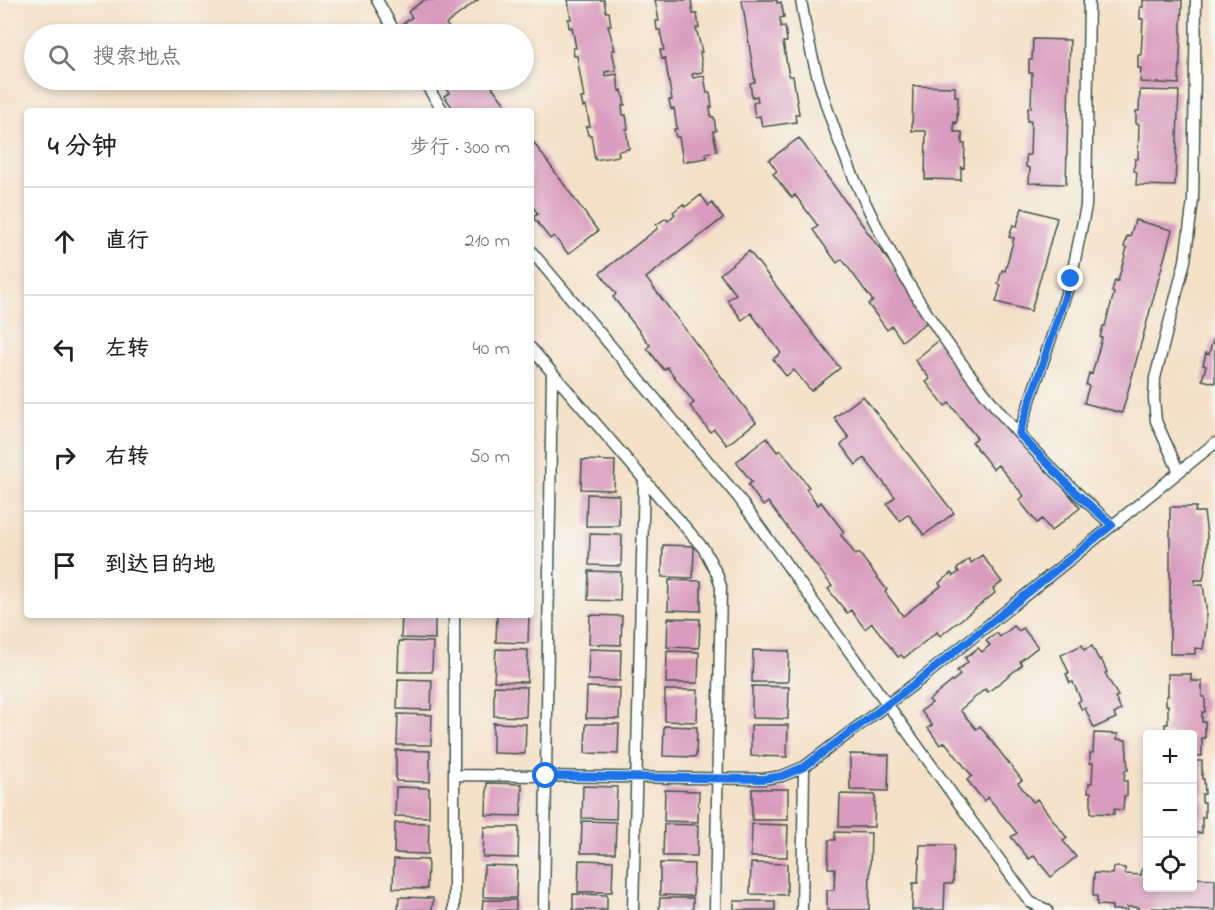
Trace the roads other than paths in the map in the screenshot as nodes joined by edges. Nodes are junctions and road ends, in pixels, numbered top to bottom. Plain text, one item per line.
1 (377, 0) edge
2 (801, 0) edge
3 (1089, 0) edge
4 (1196, 0) edge
5 (390, 24) edge
6 (429, 90) edge
7 (441, 108) edge
8 (534, 255) edge
9 (534, 351) edge
10 (552, 372) junction
11 (1019, 434) junction
12 (1215, 443) edge
13 (1179, 472) junction
14 (644, 479) junction
15 (1112, 525) junction
16 (454, 618) edge
17 (889, 705) junction
18 (804, 767) junction
19 (454, 775) junction
20 (546, 776) junction
21 (636, 777) junction
22 (718, 778) junction
23 (454, 910) edge
24 (544, 910) edge
25 (633, 910) edge
26 (715, 910) edge
27 (802, 910) edge
28 (1047, 910) edge

1 - 5 lane
2 - 11 lane
3 - 11 lane
4 - 13 lane
6 - 7 lane
8 - 17 lane
9 - 10 lane
10 - 14 lane
10 - 20 lane
11 - 15 lane
12 - 13 lane
13 - 15 lane
14 - 21 lane
14 - 22 lane
15 - 17 lane
16 - 19 lane
17 - 18 lane
17 - 28 lane
18 - 22 lane
18 - 27 lane
19 - 20 lane
19 - 23 lane
20 - 21 lane
20 - 24 lane
21 - 22 lane
21 - 25 lane
22 - 26 lane

